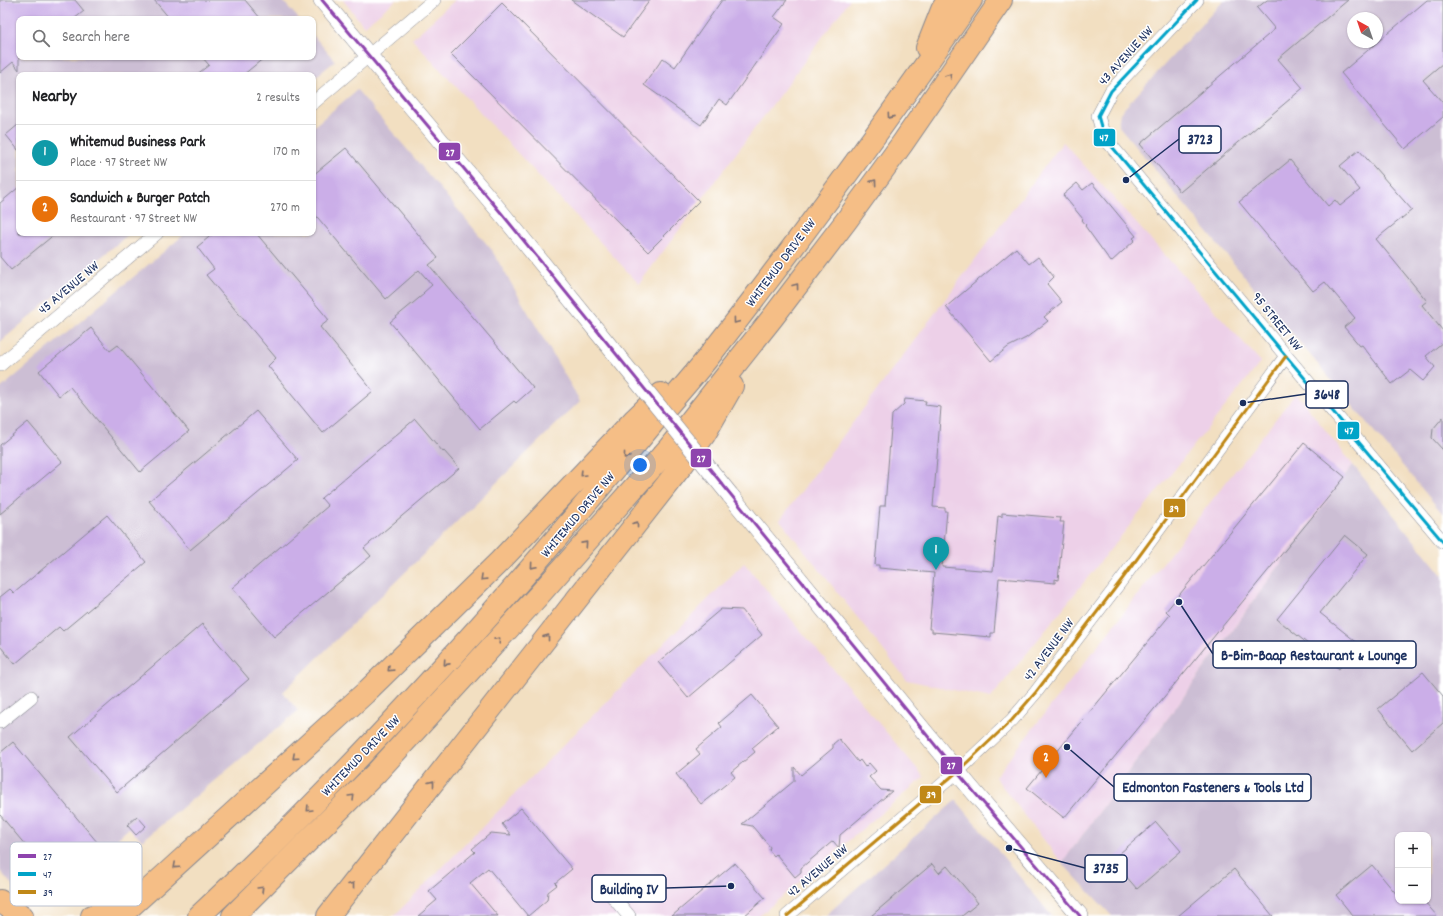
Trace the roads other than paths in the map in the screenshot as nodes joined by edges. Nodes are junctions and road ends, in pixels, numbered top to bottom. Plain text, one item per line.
1 (322, 0) edge
2 (434, 0) edge
3 (948, 0) edge
4 (971, 0) edge
5 (1001, 0) edge
6 (1196, 0) edge
7 (370, 55) junction
8 (912, 84) junction
9 (316, 100) edge
10 (1098, 116) joint
11 (153, 236) edge
12 (773, 317) junction
13 (709, 356) junction
14 (1286, 356) junction
15 (0, 365) edge
16 (1443, 542) edge
17 (31, 697) dead end
18 (0, 722) edge
19 (957, 772) junction
20 (609, 892) dead end
21 (142, 897) edge
22 (0, 901) edge
23 (123, 906) edge
24 (132, 906) edge
25 (22, 916) edge
26 (92, 916) edge
27 (120, 916) edge
28 (199, 916) edge
29 (233, 916) edge
30 (328, 916) edge
31 (629, 916) edge
32 (787, 916) edge
33 (1080, 916) edge

1 - 7 street
2 - 7 street
3 - 8 highway
4 - 8 highway, WHITEMUD DRIVE NW
12 -> 5 highway, WHITEMUD DRIVE NW
6 - 10 street, 43 AVENUE NW
7 - 9 street
7 - 19 street, bridge
8 -> 13 highway, WHITEMUD DRIVE NW
10 - 14 street, 95 STREET NW
11 - 15 street, 45 AVENUE NW
29 -> 12 highway, WHITEMUD DRIVE NW
30 -> 12 highway
13 -> 21 highway
13 -> 28 highway, WHITEMUD DRIVE NW
14 - 16 street, 95 STREET NW
14 - 19 street, 42 AVENUE NW
17 - 18 street
19 - 32 street, 42 AVENUE NW
19 - 33 street
20 - 31 street
22 - 25 highway
23 - 26 highway
24 - 27 highway

